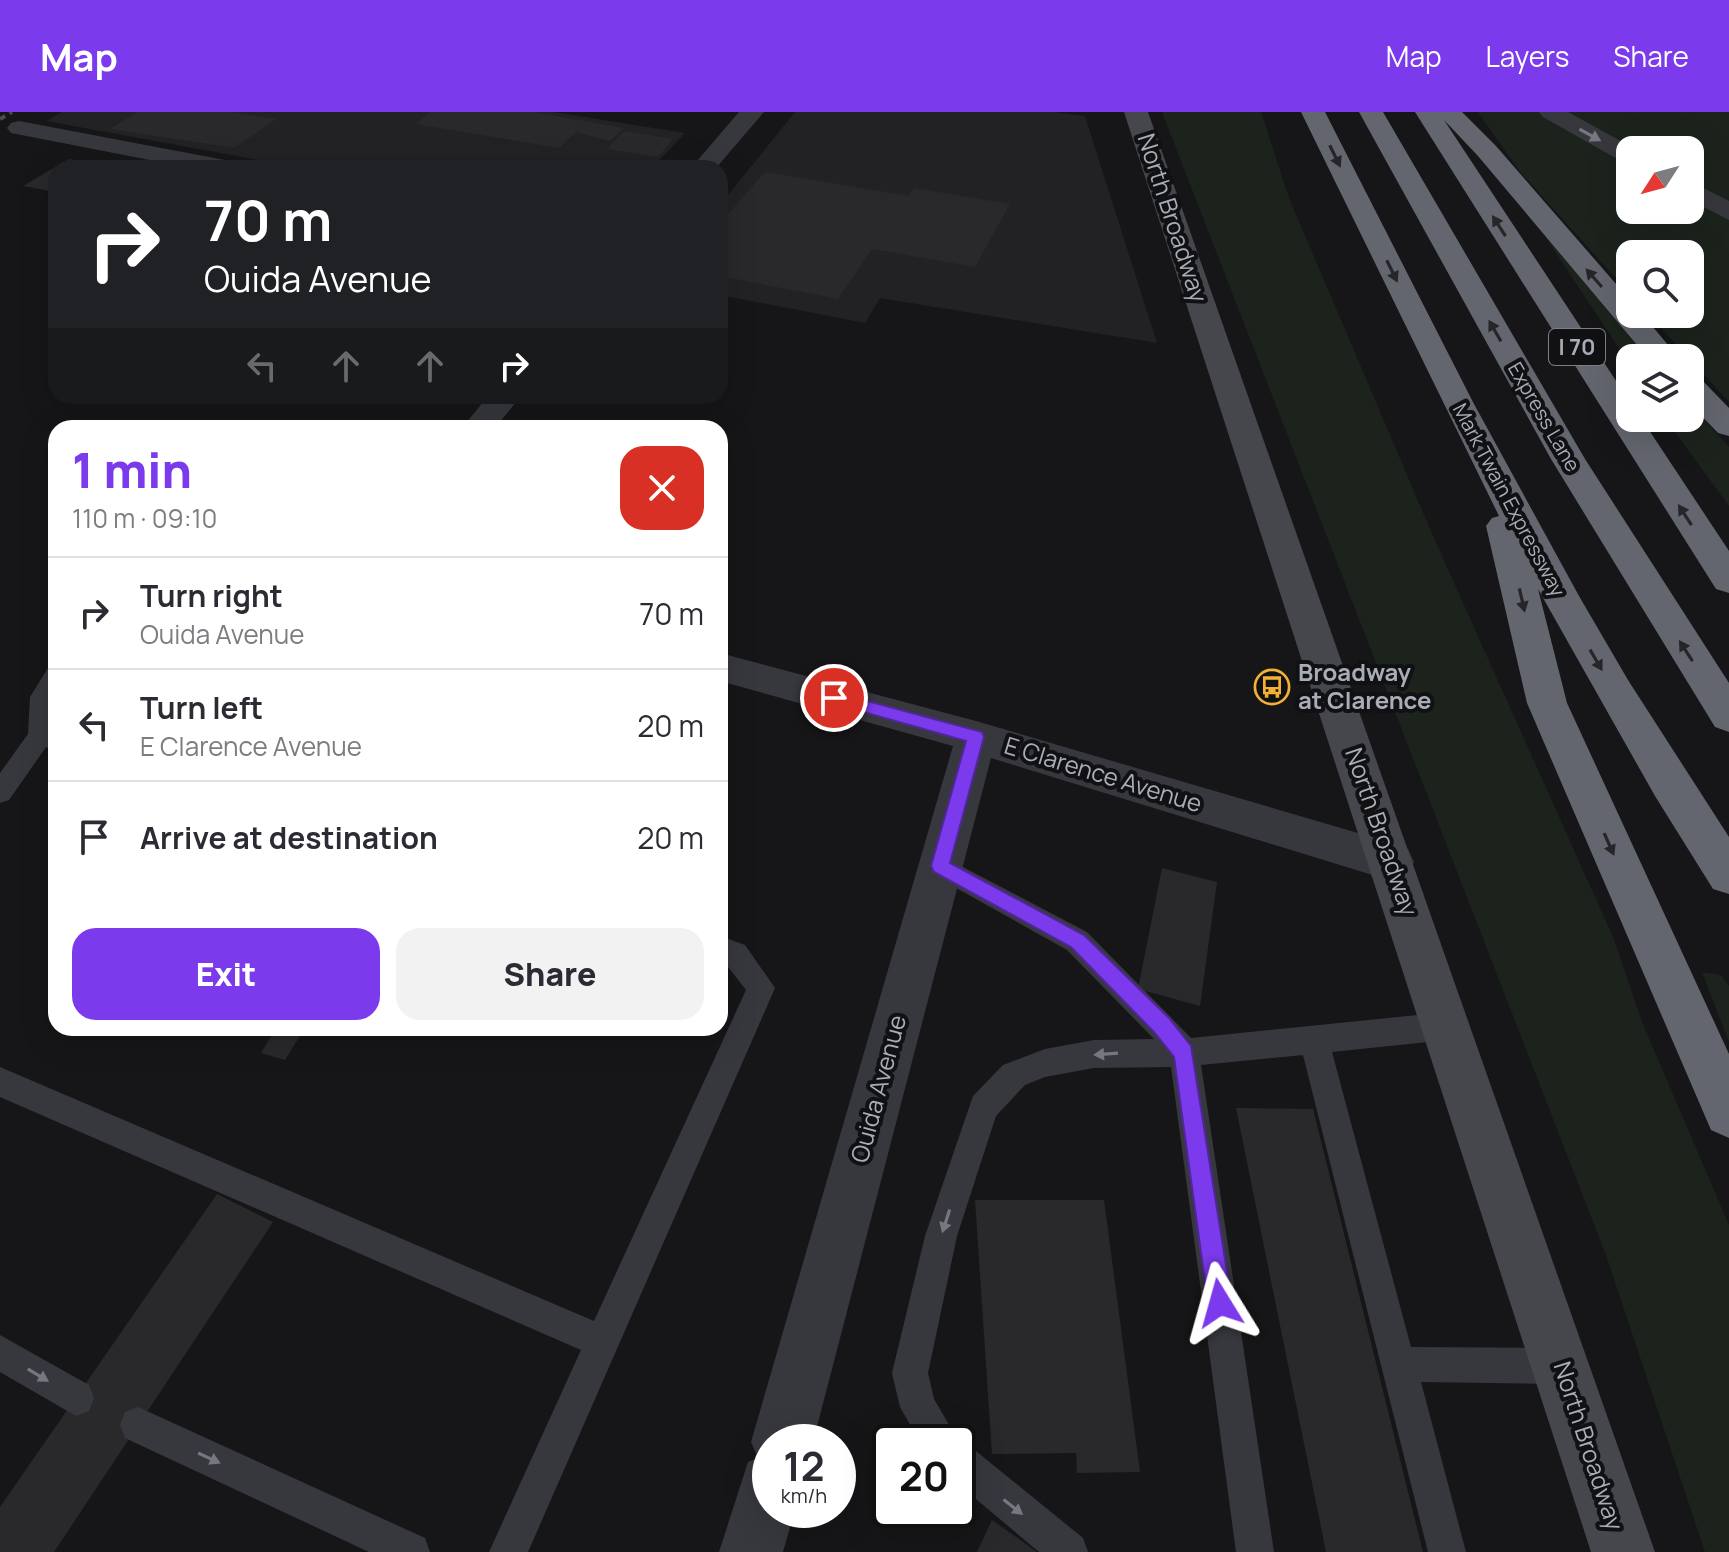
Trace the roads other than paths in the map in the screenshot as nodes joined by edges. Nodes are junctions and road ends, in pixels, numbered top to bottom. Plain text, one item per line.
1 (752, 112) edge
2 (1136, 112) edge
3 (1313, 112) edge
4 (1371, 112) edge
5 (1427, 112) edge
6 (1449, 112) edge
7 (1551, 112) edge
8 (19, 128) dead end
9 (1616, 148) edge
10 (188, 160) edge
11 (710, 160) edge
12 (1704, 197) edge
13 (1729, 212) edge
14 (1652, 344) edge
15 (1704, 400) edge
16 (498, 404) edge
17 (485, 420) edge
18 (1729, 426) edge
19 (1491, 470) junction
20 (1729, 580) edge
21 (728, 669) edge
22 (48, 687) edge
23 (1729, 716) edge
24 (976, 737) junction
25 (48, 739) edge
26 (0, 793) edge
27 (1392, 862) junction
28 (940, 866) junction
29 (1729, 875) edge
30 (728, 952) edge
31 (1447, 1026) junction
32 (1314, 1038) junction
33 (1184, 1053) junction
34 (0, 1082) edge
35 (1729, 1112) edge
36 (603, 1342) junction
37 (0, 1352) edge
38 (1398, 1364) junction
39 (1562, 1366) junction
40 (76, 1398) dead end
41 (787, 1424) edge
42 (929, 1424) edge
43 (138, 1425) dead end
44 (976, 1475) edge
45 (758, 1528) edge
46 (411, 1552) edge
47 (508, 1552) edge
48 (751, 1552) edge
49 (1069, 1552) edge
50 (1255, 1552) edge
51 (1447, 1552) edge
52 (1623, 1552) edge

1 - 11 street
2 - 27 main road, North Broadway
3 -> 19 highway, Mark Twain Expressway
23 -> 4 highway, Express Lane
20 -> 5 highway, I 70
14 -> 6 highway
7 -> 9 street
8 - 10 street
12 - 13 street
15 - 18 highway
16 - 17 street
19 -> 29 highway, Mark Twain Expressway
19 -> 35 highway
21 - 24 street, E Clarence Avenue
22 - 25 lane
24 - 27 street, E Clarence Avenue
24 - 28 street, Ouida Avenue
25 - 26 lane
27 - 31 main road, North Broadway
28 - 33 lane
28 - 41 street, Ouida Avenue
30 - 36 lane
31 - 32 lane
31 - 39 main road, North Broadway
32 - 33 lane
32 - 38 lane
33 -> 42 lane
33 - 50 lane
34 - 36 lane
36 - 47 lane
37 -> 40 lane
38 - 39 lane
38 - 51 lane
39 - 52 main road, North Broadway
43 -> 46 lane
44 -> 49 lane
45 - 48 street

